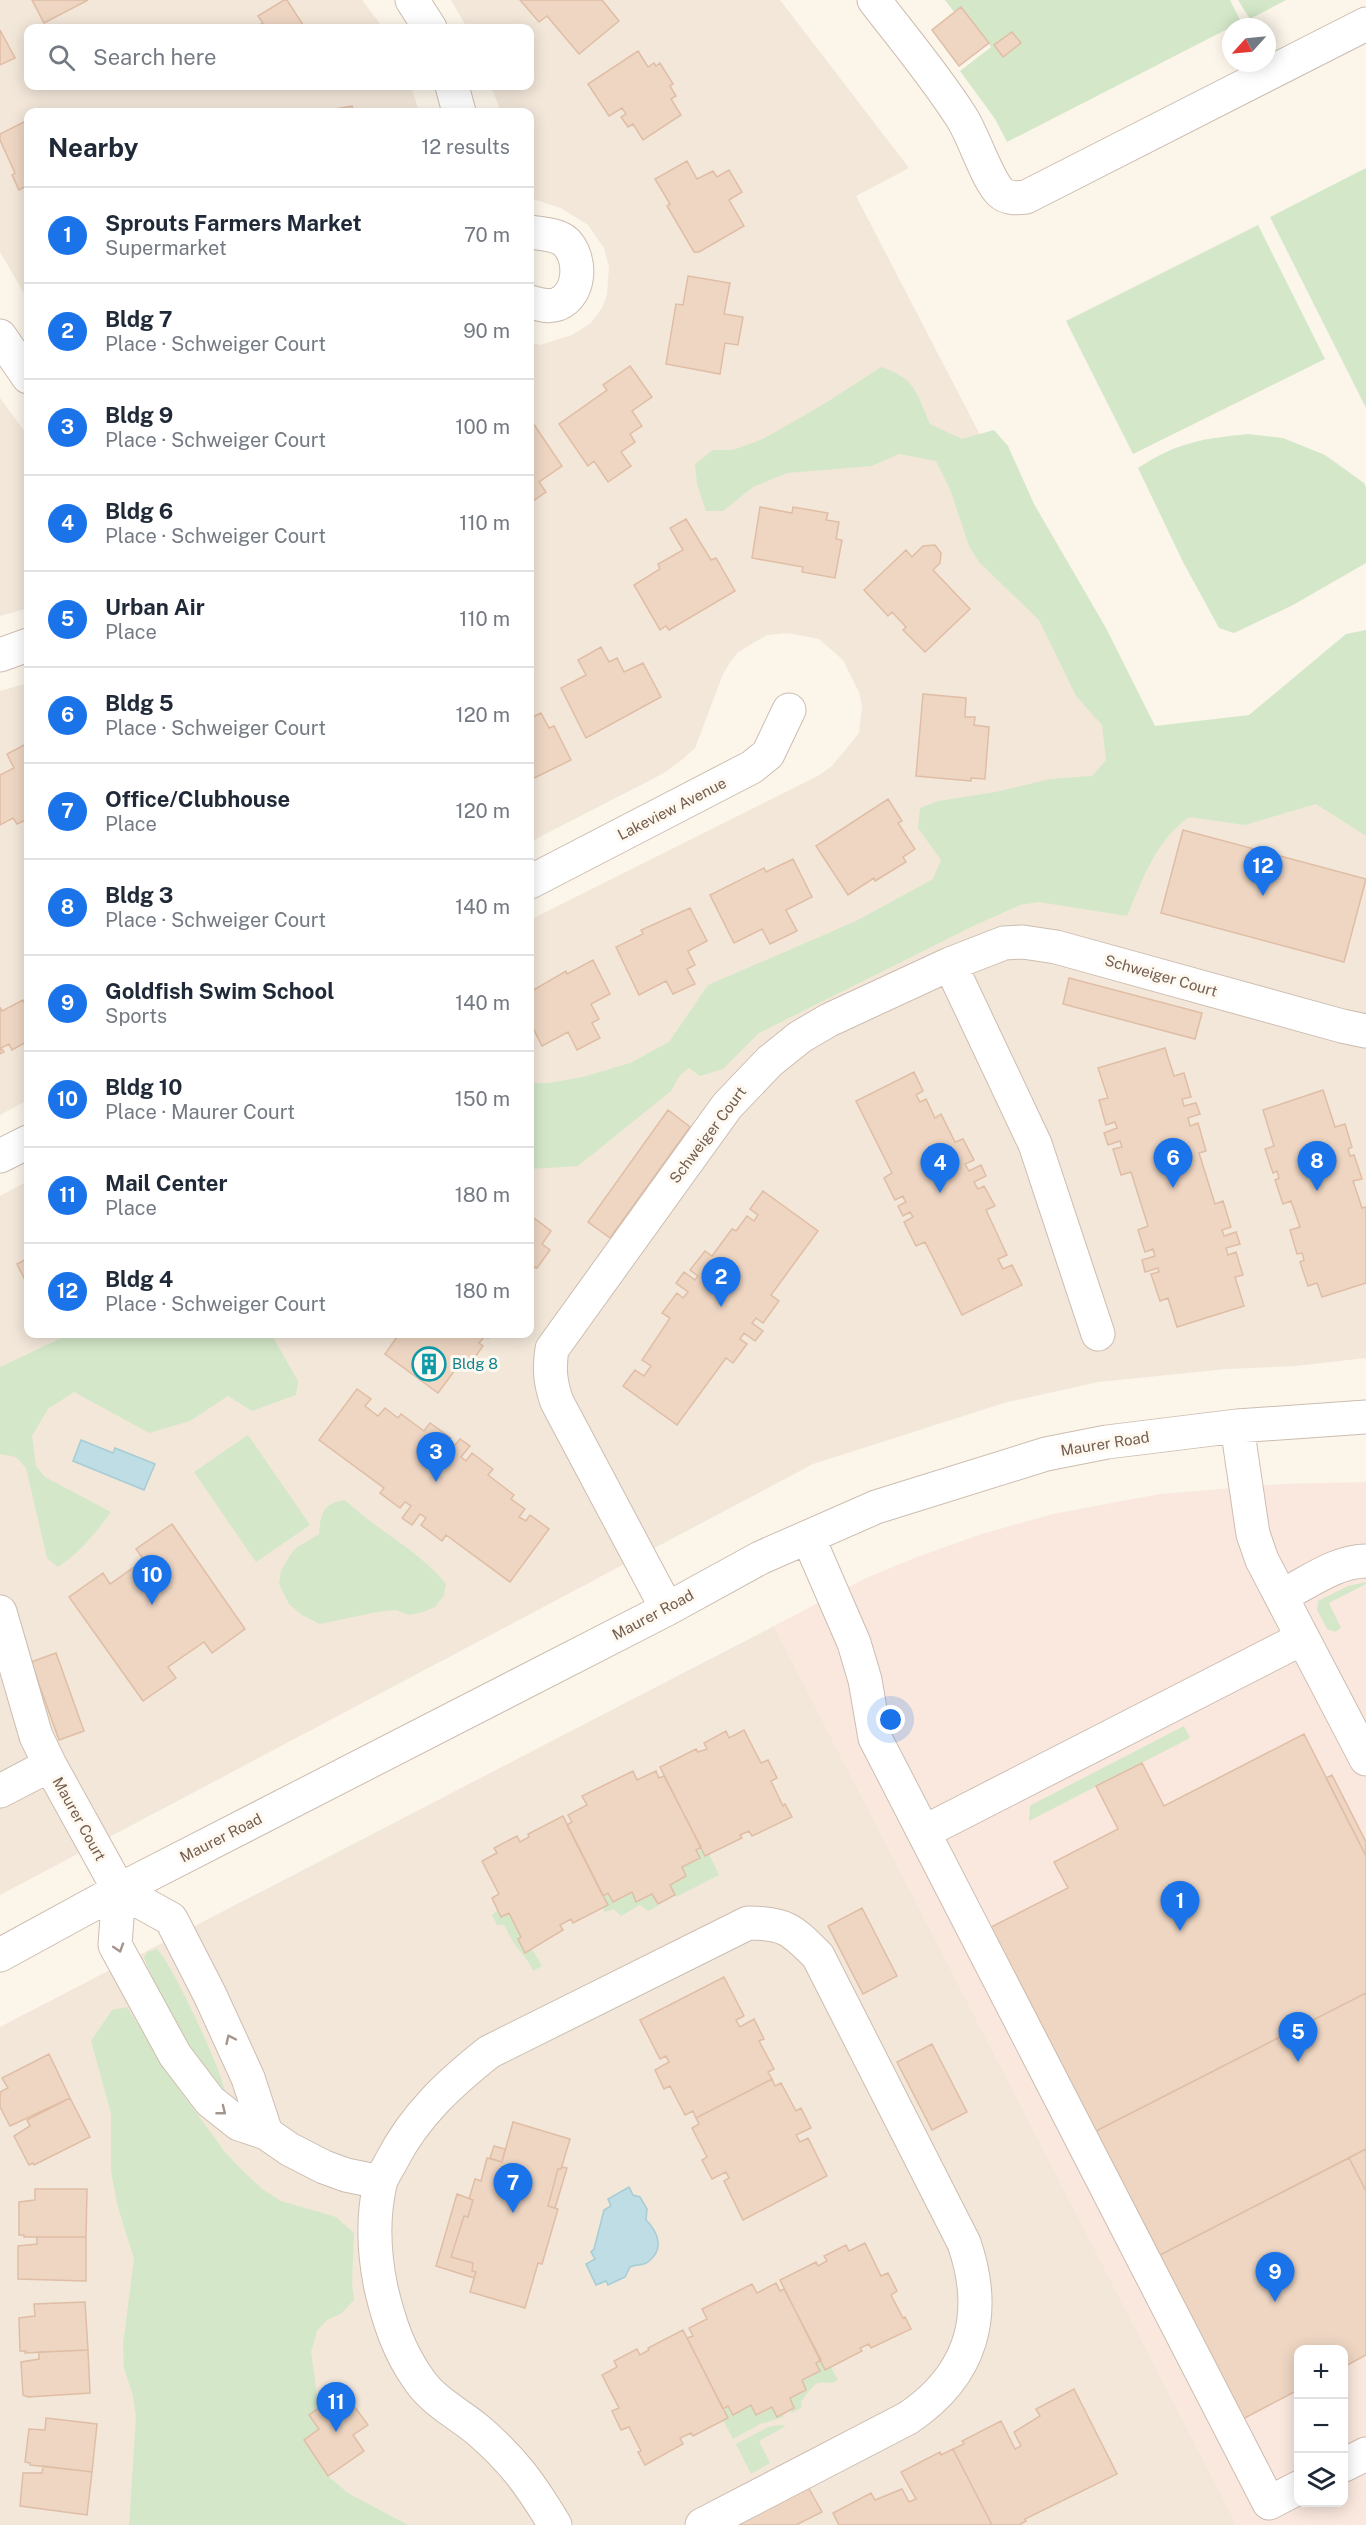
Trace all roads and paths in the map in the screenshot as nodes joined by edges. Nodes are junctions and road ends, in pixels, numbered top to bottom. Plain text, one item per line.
1 (412, 0) edge
2 (874, 0) edge
3 (1360, 0) edge
4 (1366, 12) edge
5 (427, 24) edge
6 (1366, 24) edge
7 (453, 90) edge
8 (458, 108) edge
9 (534, 233) edge
10 (534, 303) edge
11 (0, 336) edge
12 (24, 371) edge
13 (24, 646) edge
14 (0, 655) edge
15 (789, 710) dead end
16 (534, 880) edge
17 (950, 964) junction
18 (1366, 1030) edge
19 (24, 1144) edge
20 (0, 1156) edge
21 (1098, 1334) dead end
22 (1362, 1419) edge
23 (1236, 1426) junction
24 (808, 1537) junction
25 (1366, 1561) edge
26 (1281, 1596) junction
27 (667, 1609) junction
28 (0, 1612) edge
29 (1304, 1638) junction
30 (1366, 1759) edge
31 (50, 1765) junction
32 (0, 1791) edge
33 (924, 1833) junction
34 (119, 1890) junction
35 (0, 1955) edge
36 (266, 2133) junction
37 (380, 2182) junction
38 (1366, 2454) edge
39 (1348, 2463) edge
40 (1294, 2490) edge
41 (555, 2525) edge
42 (702, 2525) edge

1 - 5 street
2 - 6 street
3 - 4 street
7 - 8 street
9 - 10 street
11 - 12 street
13 - 14 street
15 - 16 street, Lakeview Avenue
17 - 18 street, Schweiger Court
17 - 21 street
17 - 27 street, Schweiger Court
19 - 20 street
22 - 23 street, Maurer Road
23 - 24 street, Maurer Road
23 - 26 street
24 - 27 street, Maurer Road
24 - 33 street
25 - 26 street
26 - 29 street
27 - 34 street, Maurer Road
28 - 31 street
29 - 30 street
29 - 33 street
31 - 32 street, Maurer Court
31 - 34 street, Maurer Court
33 - 40 street
34 - 35 street, Maurer Road
36 -> 34 street
34 -> 36 street
36 - 37 street
37 - 41 street
37 - 42 street
38 - 39 street

